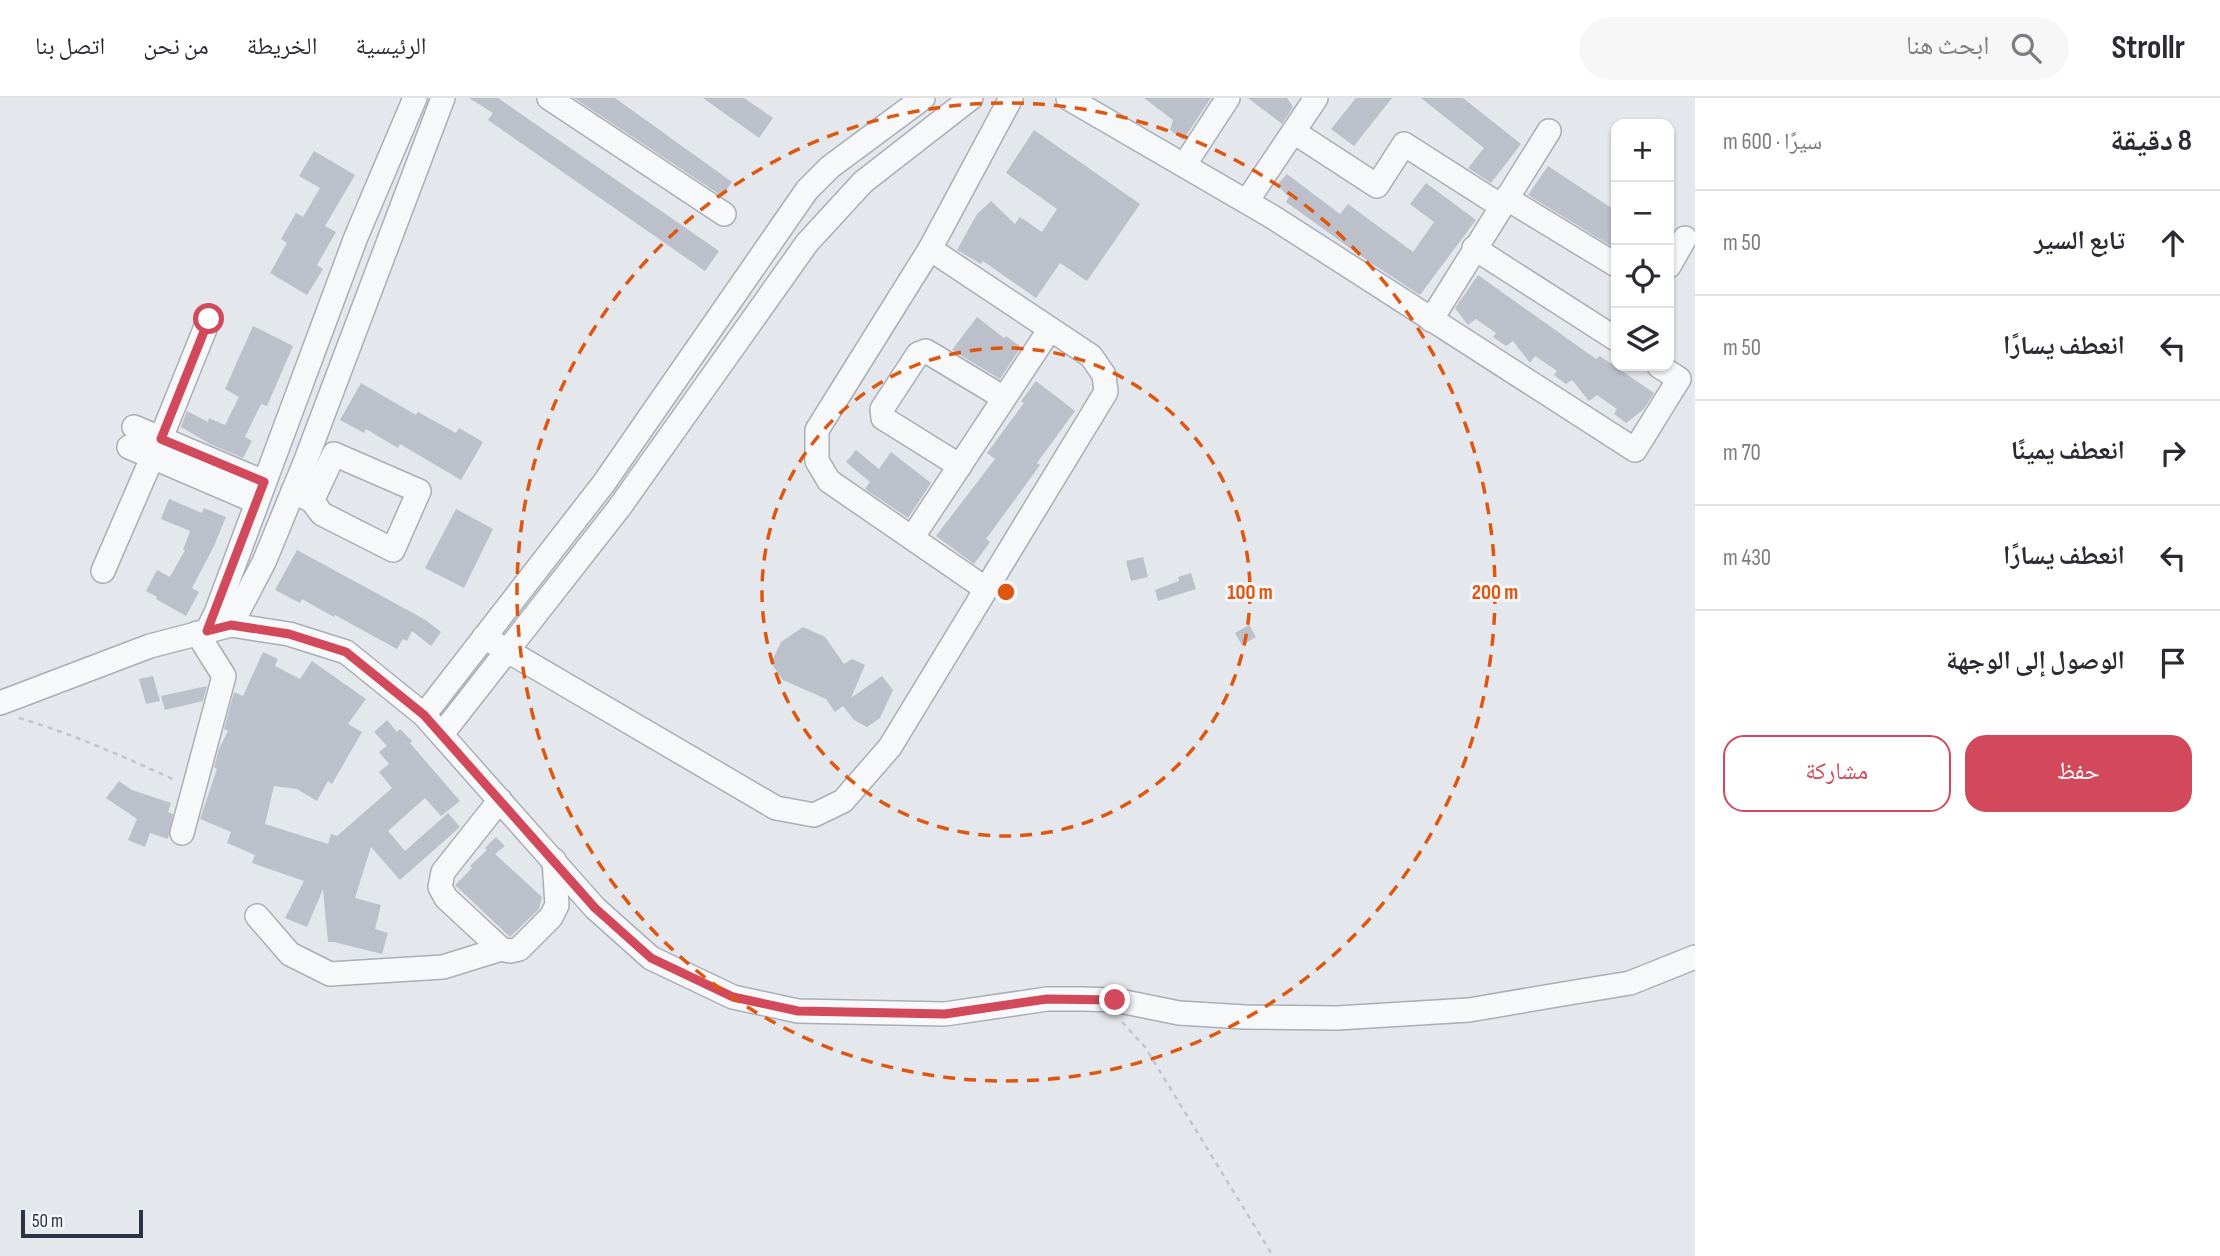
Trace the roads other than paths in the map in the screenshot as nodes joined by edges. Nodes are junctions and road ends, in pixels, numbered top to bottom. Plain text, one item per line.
1 (415, 98) edge
2 (443, 98) edge
3 (549, 98) edge
4 (923, 98) edge
5 (971, 98) edge
6 (1011, 98) edge
7 (1068, 98) edge
8 (1228, 98) edge
9 (1315, 98) edge
10 (1549, 131) dead end
11 (1294, 132) junction
12 (1185, 164) junction
13 (1247, 201) junction
14 (1504, 202) junction
15 (724, 214) dead end
16 (1685, 238) dead end
17 (1474, 248) junction
18 (930, 249) junction
19 (1674, 257) edge
20 (1611, 262) edge
21 (209, 319) dead end
22 (1431, 320) junction
23 (1050, 329) junction
24 (1611, 336) edge
25 (1667, 371) edge
26 (1004, 398) junction
27 (131, 437) dead end
28 (156, 448) junction
29 (960, 466) junction
30 (314, 469) junction
31 (261, 492) junction
32 (303, 496) junction
33 (912, 538) junction
34 (103, 571) dead end
35 (986, 589) junction
36 (231, 625) junction
37 (202, 632) junction
38 (484, 637) junction
39 (508, 650) junction
40 (7, 710) edge
41 (424, 715) junction
42 (442, 734) junction
43 (500, 800) junction
44 (182, 833) dead end
45 (554, 860) junction
46 (257, 916) dead end
47 (501, 949) junction
48 (1695, 957) edge

1 - 31 street
2 - 30 street
3 - 15 street
4 - 38 street
5 - 39 street
6 - 18 street
7 - 12 street
8 - 12 street
9 - 11 street
10 - 14 street
11 - 13 street
11 - 14 street
12 - 13 street
13 - 22 street
14 - 17 street
14 - 20 street
16 - 19 street
17 - 22 street
17 - 24 street
18 - 23 street
18 - 33 street
21 - 28 street
22 - 25 street
23 - 26 street
23 - 35 street
26 - 29 street
26 - 29 street
27 - 28 street
28 - 31 street
28 - 34 street
29 - 33 street
30 - 32 street
30 - 32 street
31 - 37 street
32 - 36 street
33 - 35 street
35 - 39 street
36 - 37 street
36 - 41 street
37 - 40 street
37 - 44 street
38 - 39 street
38 - 41 street
39 - 42 street
41 - 42 street
42 - 43 street
43 - 45 street
43 - 47 street
45 - 47 street
45 - 48 street
46 - 47 street

